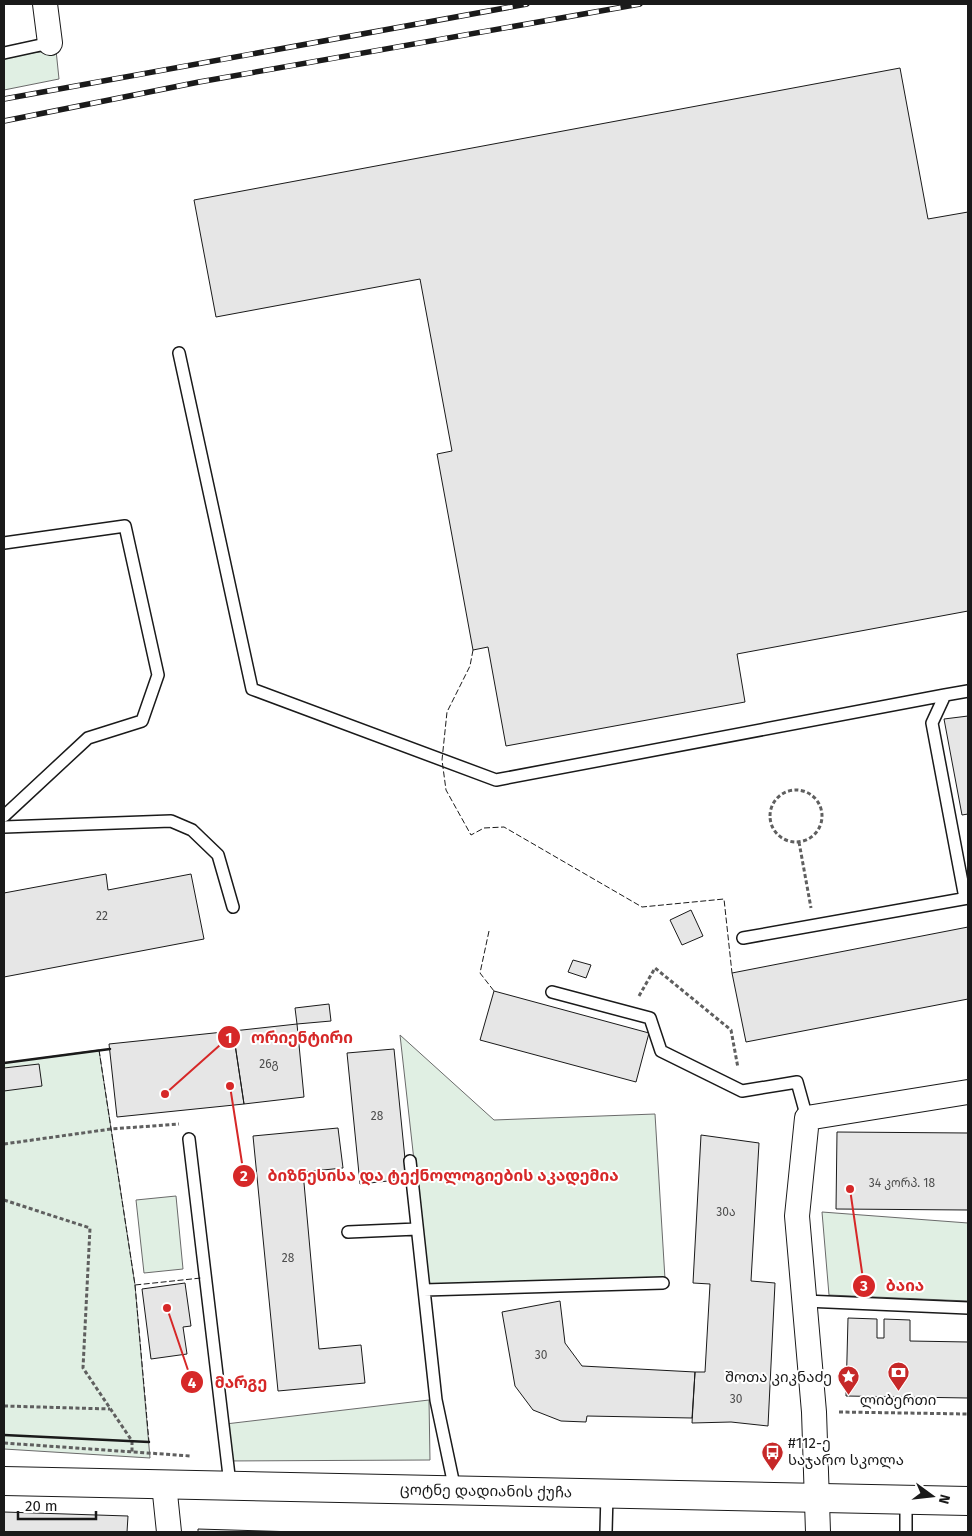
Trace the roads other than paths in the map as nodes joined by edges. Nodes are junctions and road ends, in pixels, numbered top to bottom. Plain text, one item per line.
1 (45, 4) edge
2 (50, 43) joint
3 (4, 53) edge
4 (179, 353) dead end
5 (4, 543) edge
6 (968, 691) edge
7 (945, 695) junction
8 (4, 816) edge
9 (4, 827) edge
10 (967, 898) edge
11 (233, 907) dead end
12 (743, 938) dead end
13 (552, 992) dead end
14 (968, 1092) edge
15 (807, 1118) junction
16 (189, 1139) road end
17 (410, 1161) dead end
18 (417, 1229) junction
19 (348, 1232) dead end
20 (663, 1283) dead end
21 (424, 1290) junction
22 (805, 1301) junction
23 (968, 1308) edge
24 (228, 1471) junction
25 (4, 1481) edge
26 (164, 1484) junction
27 (455, 1490) junction
28 (607, 1494) junction
29 (817, 1498) junction
30 (906, 1500) junction
31 (968, 1501) edge
32 (169, 1532) edge
33 (606, 1532) edge
34 (818, 1532) edge
35 (906, 1532) edge

1 - 2 street
2 - 3 lane
4 - 7 lane
5 - 8 lane
6 - 7 lane
7 - 10 lane
9 - 11 lane
10 - 12 lane
13 - 15 lane
14 - 15 street
15 - 22 street
16 - 24 lane
17 - 18 lane
18 - 19 lane
18 - 21 lane
20 - 21 lane
21 - 27 lane
22 - 23 lane
22 - 29 street
24 - 26 main road, ცოტნე დადიანის ქუჩა
24 - 27 main road, ცოტნე დადიანის ქუჩა
25 - 26 main road, ცოტნე დადიანის ქუჩა
26 - 32 street
27 - 28 main road, ცოტნე დადიანის ქუჩა
28 - 29 main road, ცოტნე დადიანის ქუჩა
28 - 33 lane
29 - 30 main road, ცოტნე დადიანის ქუჩა
29 - 34 street
30 - 31 main road, ცოტნე დადიანის ქუჩა
30 - 35 lane

